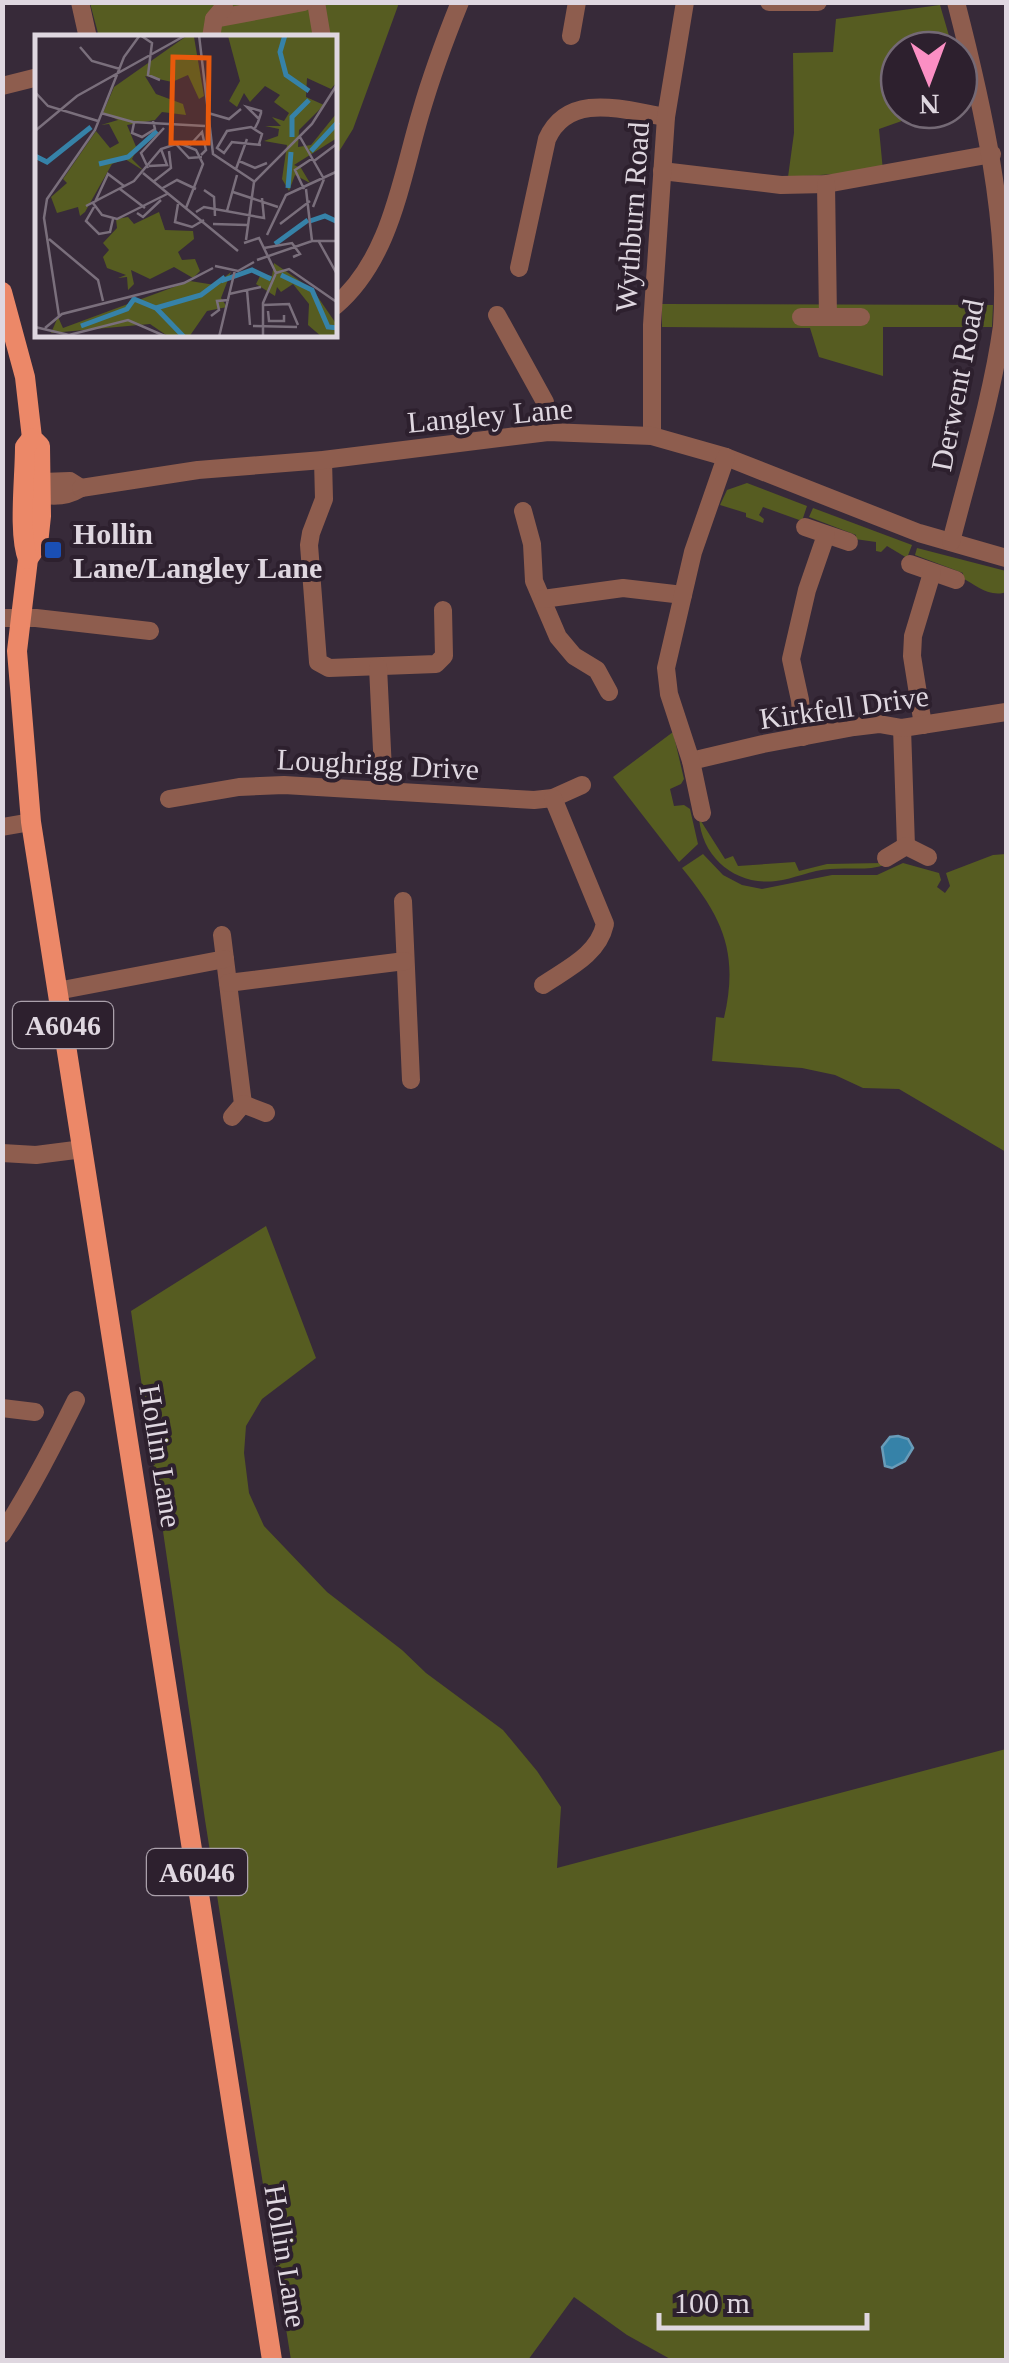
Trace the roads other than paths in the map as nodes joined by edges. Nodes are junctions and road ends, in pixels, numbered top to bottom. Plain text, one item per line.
1 (80, 2) edge
2 (304, 2) edge
3 (316, 2) edge
4 (460, 2) edge
5 (577, 2) edge
6 (685, 2) edge
7 (770, 2) edge
8 (818, 2) edge
9 (956, 2) edge
10 (216, 20) edge
11 (87, 35) edge
12 (322, 35) edge
13 (572, 36) dead end
14 (35, 77) edge
15 (2, 86) edge
16 (666, 117) junction
17 (992, 154) junction
18 (662, 171) junction
19 (826, 184) junction
20 (1005, 242) edge
21 (518, 268) dead end
22 (3, 299) edge
23 (338, 303) edge
24 (497, 316) dead end
25 (801, 317) dead end
26 (828, 318) junction
27 (861, 318) dead end
28 (548, 432) junction
29 (652, 436) junction
30 (726, 457) junction
31 (322, 460) junction
32 (36, 489) junction
33 (523, 511) dead end
34 (805, 527) dead end
35 (826, 535) junction
36 (849, 542) dead end
37 (951, 542) junction
38 (1006, 558) edge
39 (910, 564) dead end
40 (932, 573) junction
41 (956, 580) dead end
42 (683, 595) junction
43 (543, 598) junction
44 (443, 610) dead end
45 (11, 619) edge
46 (150, 631) dead end
47 (378, 667) junction
48 (609, 692) dead end
49 (1006, 712) edge
50 (922, 725) junction
51 (902, 728) junction
52 (803, 738) junction
53 (691, 761) junction
54 (582, 785) dead end
55 (384, 791) junction
56 (697, 792) junction
57 (678, 795) dead end
58 (554, 798) junction
59 (170, 799) dead end
60 (702, 813) dead end
61 (31, 822) junction
62 (2, 828) edge
63 (906, 846) junction
64 (928, 857) dead end
65 (886, 858) dead end
66 (403, 901) dead end
67 (222, 935) dead end
68 (225, 958) junction
69 (406, 961) junction
70 (228, 983) junction
71 (542, 985) dead end
72 (57, 991) junction
73 (411, 1080) dead end
74 (266, 1112) dead end
75 (84, 1149) junction
76 (2, 1153) edge
77 (76, 1400) dead end
78 (2, 1408) edge
79 (34, 1412) dead end
80 (2, 1534) edge
81 (272, 2360) edge

1 - 11 street
2 - 10 street
3 - 12 street
4 - 23 street
5 - 13 street
6 - 16 street, Wythburn Road
7 - 8 street
9 - 17 street, Derwent Road
14 - 15 street
16 - 18 street, Wythburn Road
16 - 21 street
17 - 19 street
17 - 20 street, Derwent Road
18 - 19 street
18 - 29 street, Wythburn Road
19 - 26 street
20 - 37 street, Derwent Road
22 - 32 main road, Hollin Lane / A6046
24 - 28 street
25 - 26 street
26 - 27 street
28 - 29 street, Langley Lane
28 - 31 street, Langley Lane
29 - 30 street, Langley Lane
30 - 37 street, Langley Lane
30 - 42 street
31 - 32 street, Langley Lane
31 - 47 street
32 - 45 main road, Hollin Lane / A6046
33 - 43 street
34 - 35 street
35 - 36 street
35 - 52 street
37 - 38 street, Langley Lane
39 - 40 street
40 - 41 street
40 - 50 street
42 - 43 street
42 - 53 street
43 - 48 street
44 - 47 street
45 - 46 street
45 - 61 main road, Hollin Lane / A6046
47 - 55 street
49 - 50 street, Kirkfell Drive
50 - 51 street, Kirkfell Drive
51 - 52 street, Kirkfell Drive
51 - 63 street
52 - 53 street, Kirkfell Drive
53 - 56 street
54 - 58 street, Loughrigg Drive
55 - 58 street, Loughrigg Drive
55 - 59 street, Loughrigg Drive
56 - 57 street
56 - 60 street
58 - 71 street
61 - 62 street
61 - 72 main road, Hollin Lane / A6046
63 - 64 street
63 - 65 street
66 - 69 street
67 - 68 street
68 - 70 street
68 - 72 street
69 - 70 street
69 - 73 street
70 - 74 street
72 - 75 main road, Hollin Lane / A6046
75 - 76 street
75 - 81 main road, Hollin Lane / A6046
77 - 80 street
78 - 79 street

